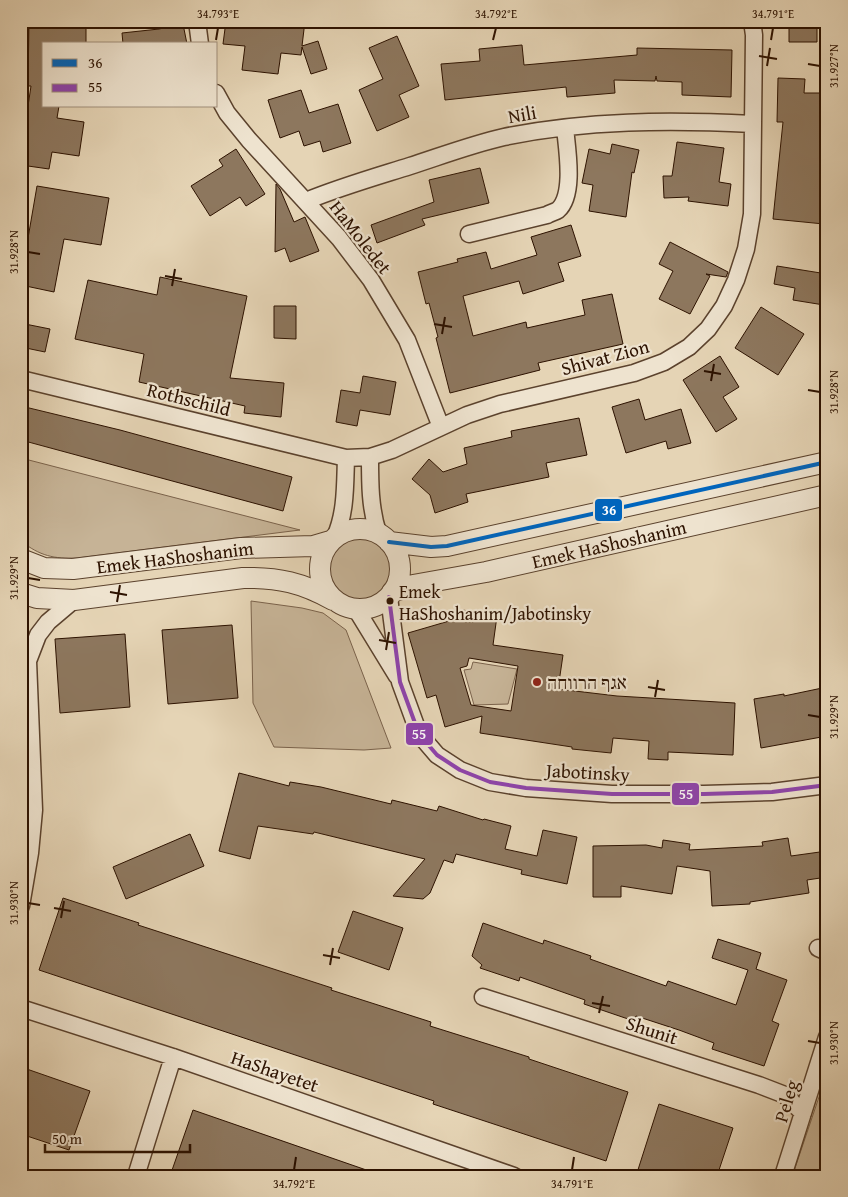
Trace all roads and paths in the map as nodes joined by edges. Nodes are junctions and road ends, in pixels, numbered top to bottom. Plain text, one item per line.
1 (197, 21) edge
2 (752, 21) edge
3 (200, 42) edge
4 (218, 97) edge
5 (753, 124) junction
6 (565, 128) junction
7 (306, 201) junction
8 (469, 234) dead end
9 (21, 379) edge
10 (441, 426) junction
11 (370, 457) junction
12 (346, 458) junction
13 (827, 462) edge
14 (827, 495) edge
15 (384, 538) junction
16 (332, 539) junction
17 (21, 558) edge
18 (21, 593) edge
19 (390, 595) junction
20 (74, 600) junction
21 (333, 600) junction
22 (356, 609) junction
23 (21, 640) edge
24 (28, 661) junction
25 (400, 682) junction
26 (827, 785) edge
27 (21, 906) edge
28 (483, 997) dead end
29 (21, 1008) edge
30 (827, 1037) edge
31 (173, 1058) junction
32 (803, 1113) junction
33 (136, 1176) edge
34 (514, 1176) edge
35 (783, 1176) edge

1 - 3 street
2 - 5 street, Shivat Zion
4 - 7 street, HaMoledet
5 - 6 street, Nili
5 - 10 street, Shivat Zion
6 - 7 street, Nili
6 - 8 street
7 - 10 street, HaMoledet
9 - 12 street, Rothschild
10 - 11 street, Shivat Zion
11 - 12 street, Shivat Zion
11 - 15 street
12 - 16 street
13 - 15 street, Emek HaShoshanim
14 - 19 street, Emek HaShoshanim
15 - 16 street
15 - 19 street
16 - 17 street, Emek HaShoshanim
16 - 21 street
18 - 20 street, Emek HaShoshanim
19 - 22 street
19 - 25 street, Jabotinsky
20 - 21 street, Emek HaShoshanim
20 - 24 street
21 - 22 street
22 - 25 street, Jabotinsky
23 - 24 street
24 - 27 street
25 - 26 street, Jabotinsky
28 - 32 street, Shunit
29 - 31 street, HaShayetet
30 - 32 street, Peleg
31 - 33 street
31 - 34 street, HaShayetet
32 - 35 street, Peleg

